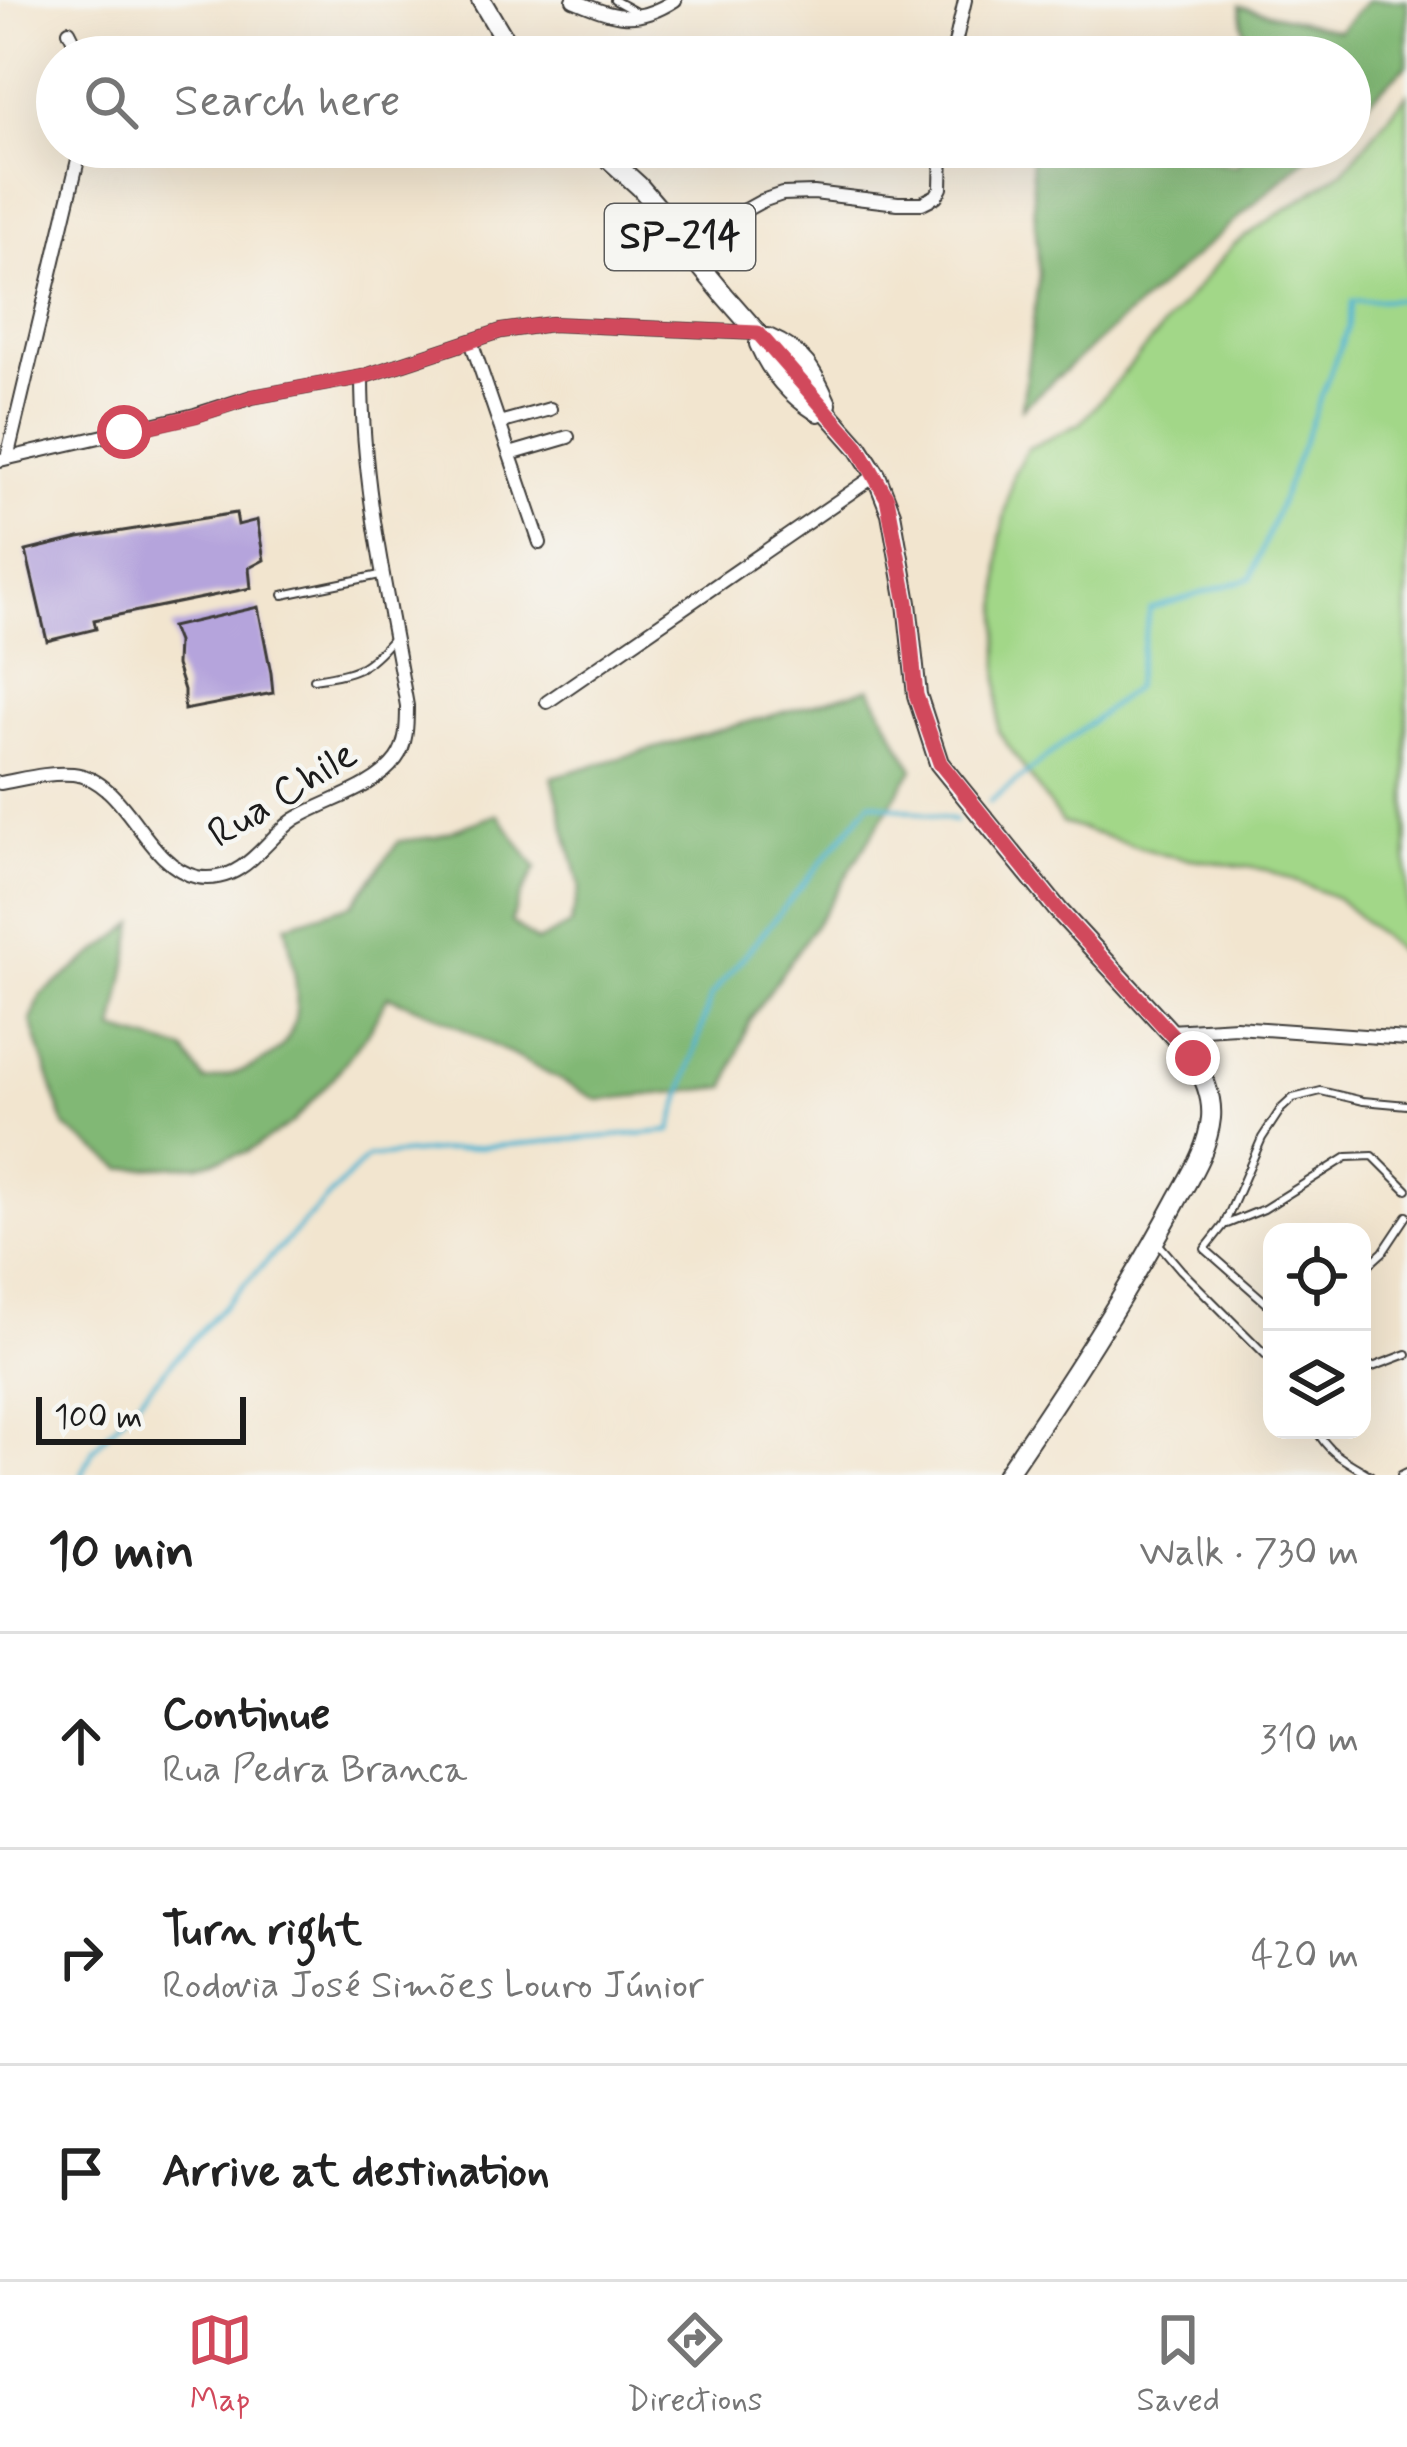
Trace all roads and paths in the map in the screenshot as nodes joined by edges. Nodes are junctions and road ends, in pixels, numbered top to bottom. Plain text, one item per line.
1 (481, 0) edge
2 (573, 0) edge
3 (614, 0) edge
4 (675, 0) edge
5 (965, 0) edge
6 (643, 16) junction
7 (69, 31) dead end
8 (72, 36) edge
9 (502, 36) edge
10 (957, 36) edge
11 (76, 168) edge
12 (618, 168) edge
13 (941, 168) edge
14 (692, 256) junction
15 (758, 333) junction
16 (471, 341) junction
17 (362, 377) junction
18 (550, 409) dead end
19 (499, 423) junction
20 (841, 427) junction
21 (568, 437) dead end
22 (509, 454) junction
23 (3, 459) edge
24 (875, 475) junction
25 (540, 543) dead end
26 (384, 574) junction
27 (283, 595) dead end
28 (394, 636) junction
29 (314, 679) dead end
30 (548, 702) dead end
31 (0, 783) edge
32 (1170, 1031) junction
33 (1407, 1039) edge
34 (1407, 1106) edge
35 (1407, 1190) edge
36 (1407, 1216) edge
37 (1224, 1225) junction
38 (1156, 1240) junction
39 (1371, 1262) edge
40 (1263, 1300) edge
41 (1263, 1352) edge
42 (1407, 1354) edge
43 (1371, 1368) edge
44 (1321, 1439) edge
45 (1006, 1475) edge
46 (1370, 1475) edge

1 - 9 main road
2 - 6 street
3 - 6 lane
4 - 6 street
5 - 10 street
7 - 8 street
11 - 23 street
12 - 14 main road, SP-214
13 - 14 street
14 - 15 main road, SP-214
15 - 16 street
15 - 20 main road
15 - 20 main road
16 - 17 street
16 - 19 street
17 - 23 street
17 - 26 street, Rua Chile
18 - 19 street
19 - 22 street
20 - 24 main road
21 - 22 street
22 - 25 street
24 - 30 street
24 - 32 main road
26 - 27 lane
26 - 28 street, Rua Chile
28 - 29 lane
28 - 31 street, Rua Chile
32 - 33 street
32 - 38 main road
34 - 37 lane
35 - 37 lane
36 - 39 lane
37 - 40 lane
38 - 41 lane
38 - 45 main road
42 - 43 lane
44 - 46 lane

